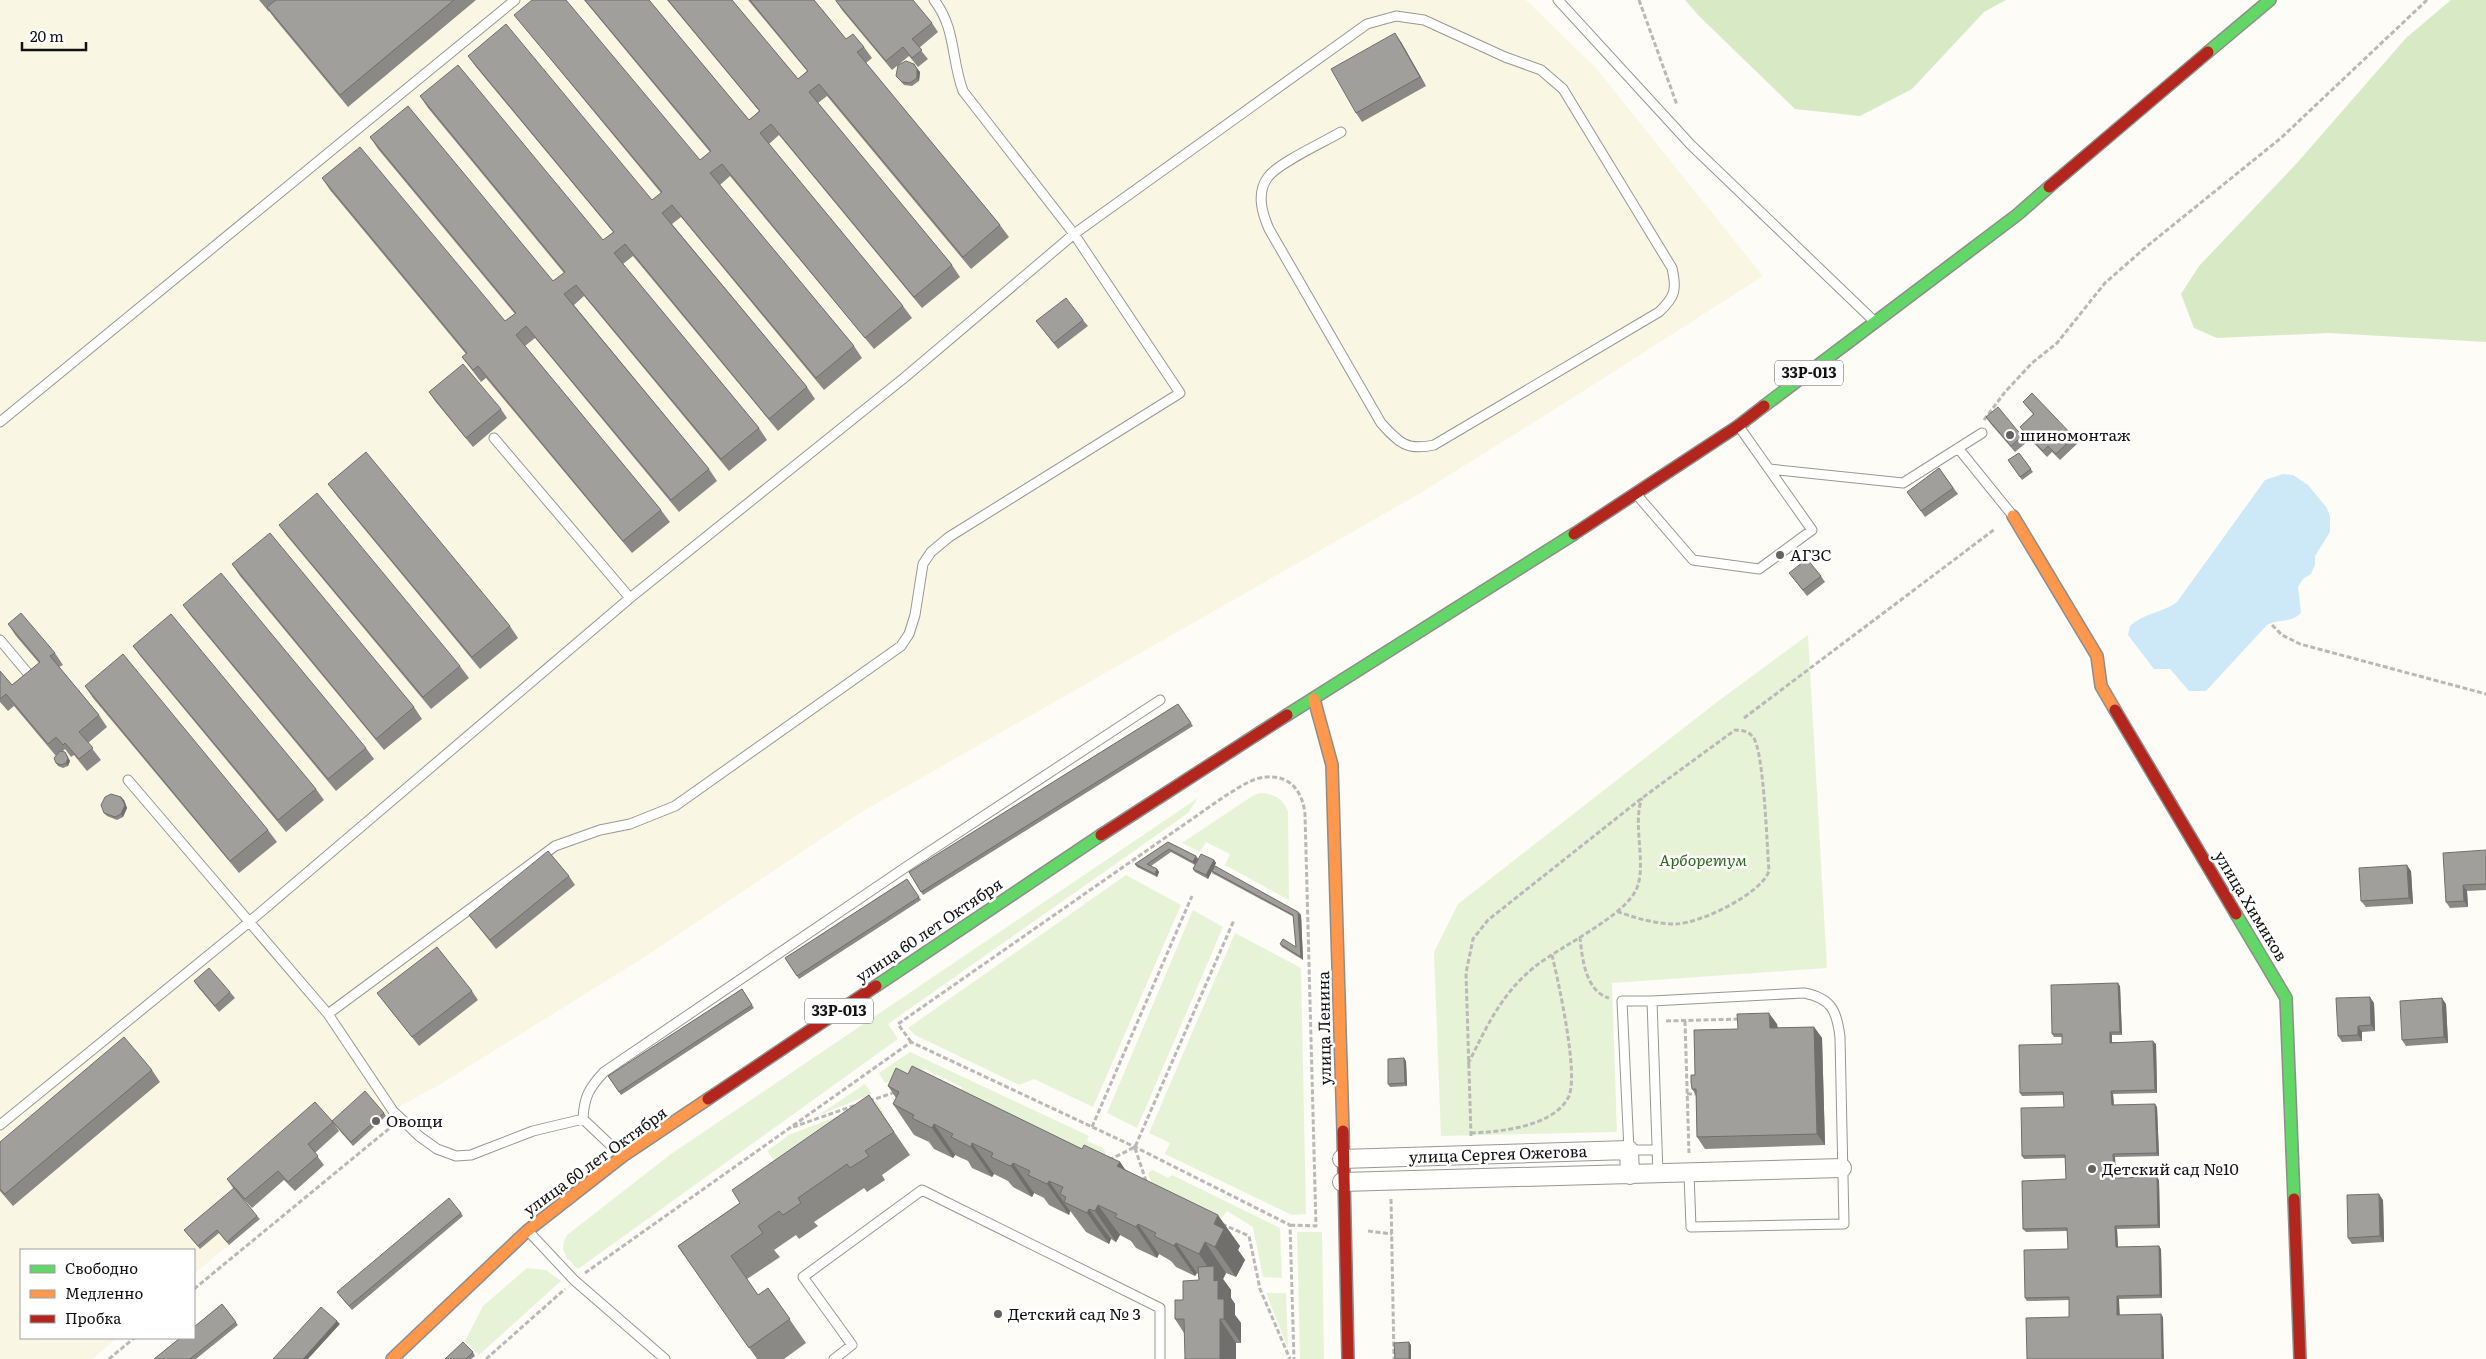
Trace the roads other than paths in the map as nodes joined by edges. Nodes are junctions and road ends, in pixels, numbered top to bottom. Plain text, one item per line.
1 (515, 0) edge
2 (934, 0) edge
3 (1558, 0) edge
4 (2270, 0) edge
5 (1340, 132) dead end
6 (1074, 234) junction
7 (1876, 323) junction
8 (0, 422) edge
9 (1738, 426) junction
10 (1982, 433) road end
11 (494, 438) dead end
12 (1958, 448) junction
13 (1770, 469) junction
14 (1637, 494) junction
15 (2013, 516) joint
16 (630, 598) junction
17 (0, 640) edge
18 (31, 677) edge
19 (1314, 699) junction
20 (1160, 700) dead end
21 (128, 780) dead end
22 (248, 923) junction
23 (1652, 1001) junction
24 (328, 1014) junction
25 (583, 1119) junction
26 (0, 1125) edge
27 (1629, 1150) junction
28 (1657, 1150) junction
29 (623, 1156) junction
30 (1342, 1159) junction
31 (1842, 1168) junction
32 (1689, 1173) junction
33 (1658, 1174) junction
34 (1630, 1175) junction
35 (1342, 1182) junction
36 (527, 1231) junction
37 (392, 1359) edge
38 (665, 1359) edge
39 (834, 1359) edge
40 (1160, 1359) edge
41 (1348, 1359) edge
42 (2300, 1359) edge

1 - 8 lane
2 - 6 lane
3 - 7 lane
4 - 7 main road, 33Р-013
5 - 6 lane
6 - 16 lane
6 - 24 lane
7 - 9 main road, 33Р-013
9 - 13 lane
9 - 14 main road, 33Р-013
10 - 12 lane
11 - 16 lane
12 - 13 lane
12 - 15 lane
13 - 14 lane
14 - 19 main road, 33Р-013
15 - 42 main road, улица Химиков
16 - 22 lane
17 - 18 lane
19 - 29 main road, улица 60 лет Октября / 33Р-013
19 - 30 main road, улица Ленина
20 - 25 lane
21 - 22 lane
22 - 24 lane
22 - 26 lane
23 - 27 lane
23 - 28 lane
23 - 31 lane
24 - 25 lane
25 - 29 lane
27 - 28 lane
27 - 30 street, улица Сергея Ожегова
27 - 34 street
28 - 33 lane
29 - 36 main road, улица 60 лет Октября / 33Р-013
30 - 35 main road, улица Ленина
31 - 32 street, улица Сергея Ожегова
31 - 32 lane
32 - 33 street, улица Сергея Ожегова
33 - 34 street, улица Сергея Ожегова
34 - 35 street, улица Сергея Ожегова
35 - 41 main road, улица Ленина
36 - 37 main road, улица 60 лет Октября / 33Р-013
36 - 38 lane
39 - 40 lane

